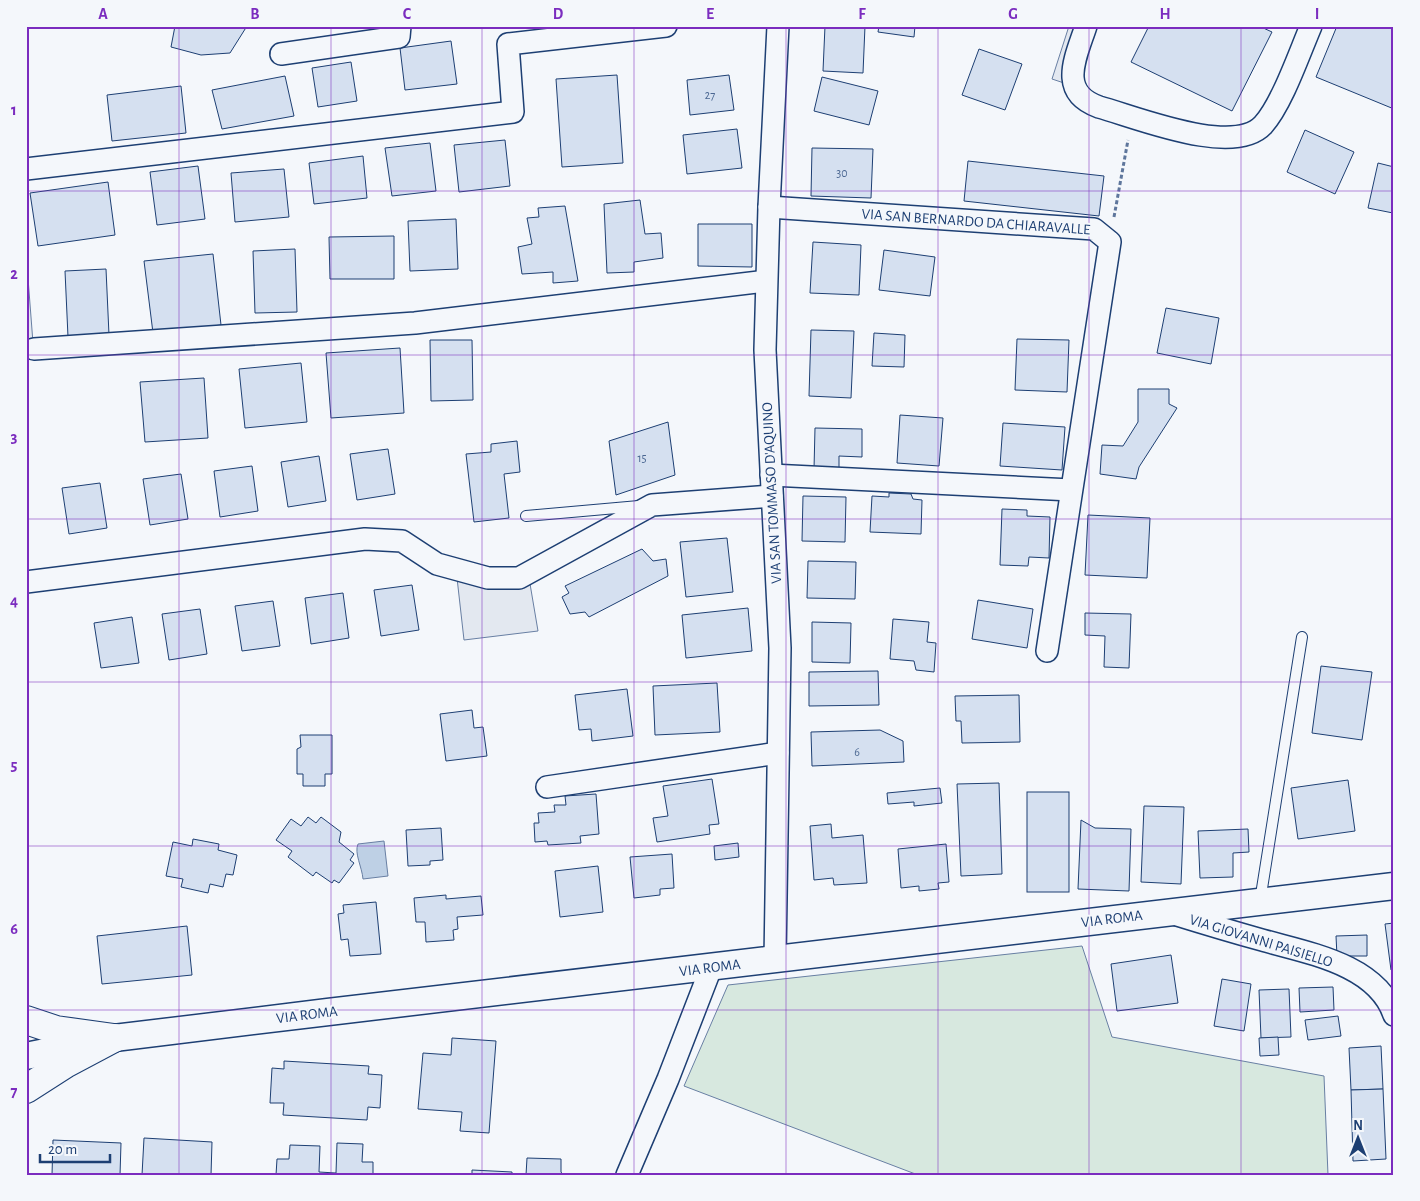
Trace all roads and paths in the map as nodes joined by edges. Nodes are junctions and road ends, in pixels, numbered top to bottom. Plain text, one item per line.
1 (400, 26) edge
2 (666, 26) edge
3 (778, 26) edge
4 (1086, 26) edge
5 (1311, 26) edge
6 (281, 54) dead end
7 (1132, 116) junction
8 (26, 169) edge
9 (769, 207) junction
10 (1110, 242) junction
11 (766, 281) junction
12 (34, 349) dead end
13 (771, 475) junction
14 (1071, 490) junction
15 (772, 496) junction
16 (652, 505) junction
17 (526, 516) dead end
18 (26, 582) edge
19 (1302, 637) dead end
20 (1046, 651) dead end
21 (778, 753) junction
22 (548, 787) dead end
23 (1394, 886) edge
24 (1260, 902) junction
25 (1167, 913) junction
26 (775, 960) junction
27 (711, 968) junction
28 (1394, 1015) edge
29 (26, 1020) edge
30 (114, 1038) junction
31 (26, 1056) edge
32 (26, 1089) edge
33 (627, 1175) edge

1 - 6 street
2 - 8 street
3 - 9 street, VIA SAN TOMMASO D'AQUINO
4 - 7 street
5 - 7 street
7 - 10 path
9 - 10 street, VIA SAN BERNARDO DA CHIARAVALLE
9 - 11 street, VIA SAN TOMMASO D'AQUINO
10 - 14 street, VIA SAN BERNARDO DA CHIARAVALLE
11 - 12 street
11 - 13 street, VIA SAN TOMMASO D'AQUINO
13 - 14 street
13 - 15 street, VIA SAN TOMMASO D'AQUINO
14 - 20 street, VIA SAN BERNARDO DA CHIARAVALLE
15 - 16 street
15 - 21 street, VIA SAN TOMMASO D'AQUINO
16 - 17 lane
16 - 18 street
19 - 24 lane
21 - 22 street
21 - 26 street, VIA SAN TOMMASO D'AQUINO
23 - 24 street, VIA ROMA
24 - 25 street, VIA ROMA
25 - 26 street, VIA ROMA
25 - 28 street, VIA GIOVANNI PAISIELLO
26 - 27 street, VIA ROMA
27 - 30 street, VIA ROMA
27 - 33 street
29 - 30 main road
30 - 31 street, VIA ROMA
30 - 32 main road

